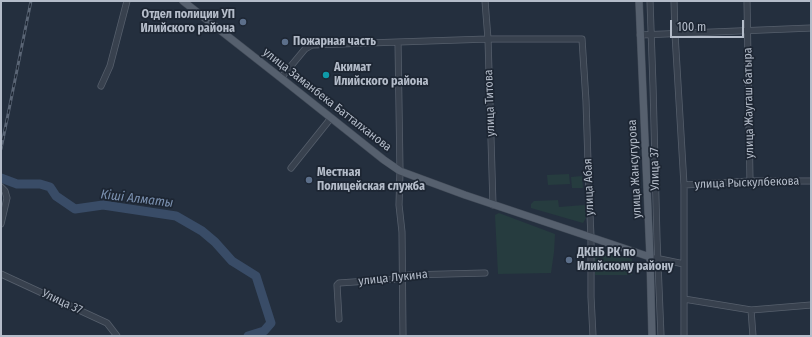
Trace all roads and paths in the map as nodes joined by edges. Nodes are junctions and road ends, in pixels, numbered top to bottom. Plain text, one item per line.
1 (127, 1) edge
2 (183, 1) edge
3 (486, 1) edge
4 (639, 1) edge
5 (650, 1) edge
6 (674, 1) edge
7 (747, 1) edge
8 (811, 28) edge
9 (748, 31) junction
10 (674, 34) junction
11 (640, 35) junction
12 (488, 39) junction
13 (398, 42) junction
14 (281, 78) junction
15 (101, 86) dead end
16 (331, 118) junction
17 (291, 168) dead end
18 (400, 170) junction
19 (750, 181) junction
20 (811, 181) edge
21 (684, 185) junction
22 (1, 187) edge
23 (493, 205) junction
24 (1, 224) edge
25 (591, 237) junction
26 (650, 257) junction
27 (684, 264) junction
28 (485, 273) dead end
29 (1, 274) edge
30 (402, 277) junction
31 (684, 299) junction
32 (811, 305) edge
33 (752, 310) junction
34 (339, 320) dead end
35 (117, 336) edge
36 (403, 336) edge
37 (593, 336) edge
38 (652, 336) edge
39 (661, 336) edge
40 (684, 336) edge
41 (753, 336) edge

1 - 15 street
2 - 14 main road, улица Заманбека Батталханова
3 - 12 street, улица Титова
4 - 11 main road, улица Жансугурова
5 - 39 street, Улица 37
6 - 10 street
7 - 9 street, улица Жаугаш батыра
8 - 9 street
9 - 10 street
9 - 19 street, улица Жаугаш батыра
10 - 11 street
10 - 21 street
11 - 26 main road, улица Жансугурова
12 - 13 street
12 - 23 street, улица Титова
12 - 25 street, улица Абая
13 - 14 street
13 - 18 street
14 - 16 main road, улица Заманбека Батталханова
16 - 17 street
16 - 18 main road, улица Заманбека Батталханова
18 - 23 main road, улица Заманбека Батталханова
18 - 30 street
19 - 20 street, улица Рыскулбекова
19 - 21 street, улица Рыскулбекова
21 - 27 street
22 - 24 street
23 - 25 main road, улица Заманбека Батталханова
25 - 26 main road, улица Заманбека Батталханова
25 - 37 street, улица Абая
26 - 27 street
26 - 38 main road, улица Жансугурова
27 - 31 street
28 - 30 street, улица Лукина
29 - 35 street, Улица 37
30 - 34 street, улица Лукина
30 - 36 street
31 - 33 street
31 - 40 street
32 - 33 street
33 - 41 street

